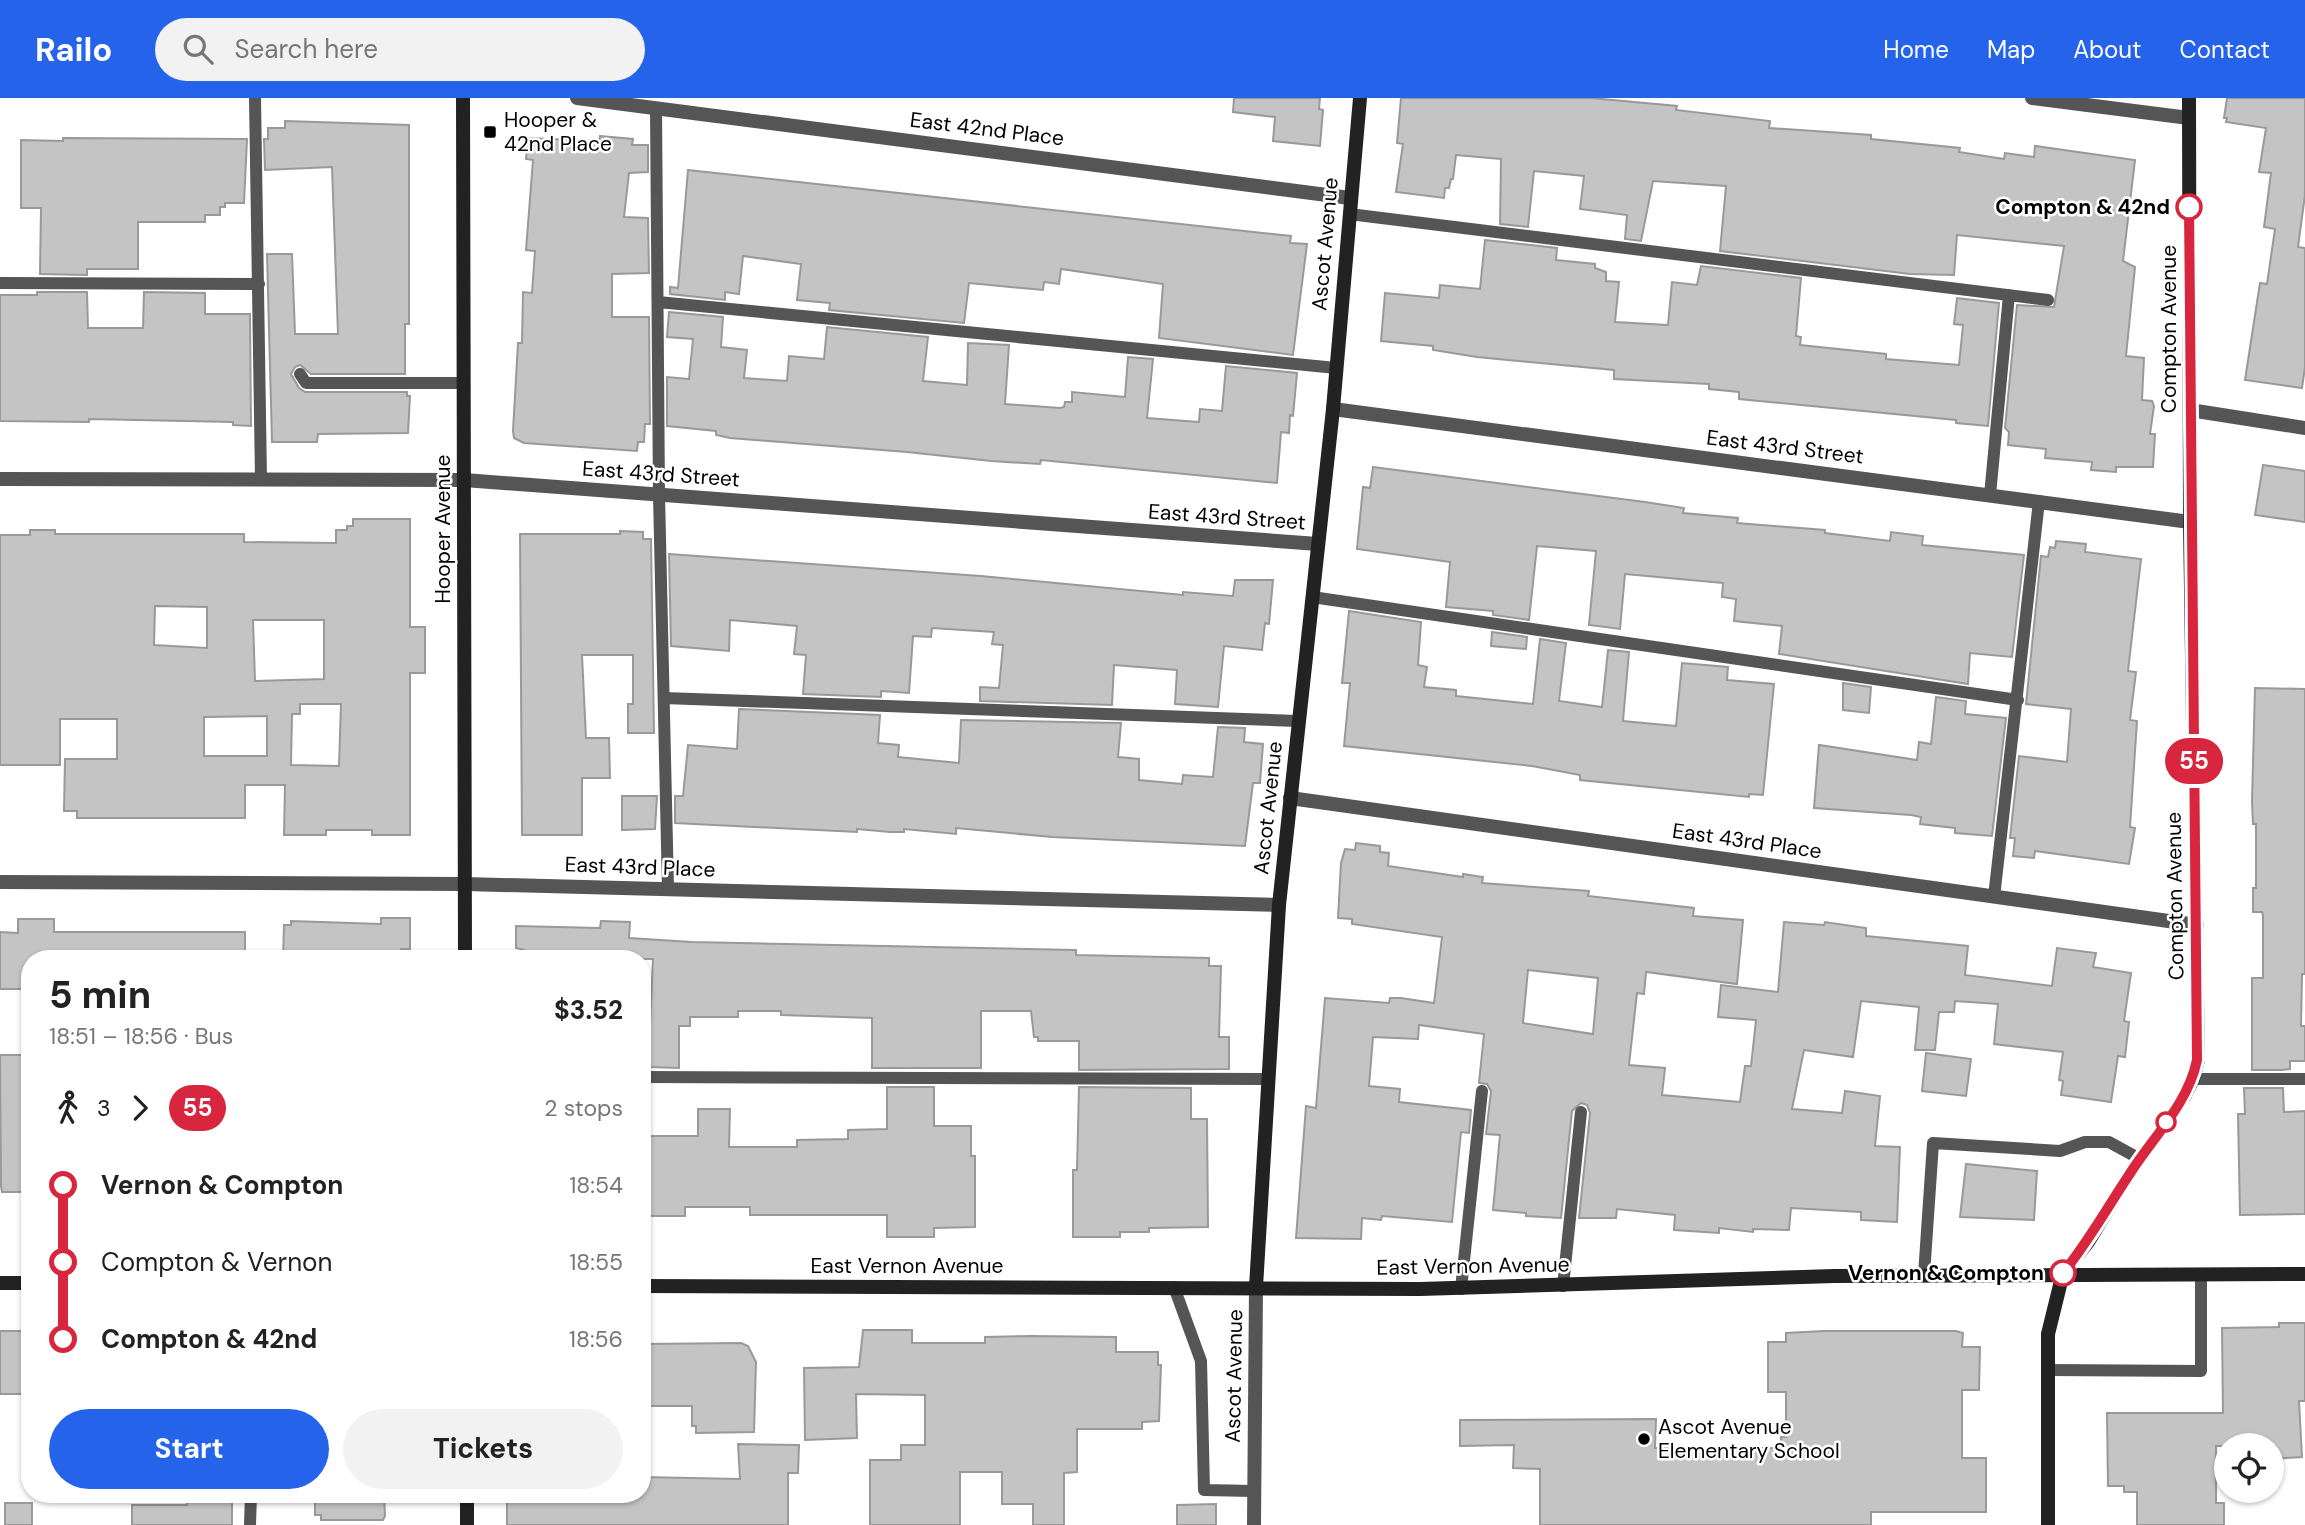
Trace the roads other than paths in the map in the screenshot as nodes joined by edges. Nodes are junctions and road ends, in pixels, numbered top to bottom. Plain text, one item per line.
1 (254, 98) edge
2 (463, 98) edge
3 (577, 98) edge
4 (1360, 98) edge
5 (2032, 98) edge
6 (2189, 98) edge
7 (640, 102) edge
8 (656, 108) junction
9 (2189, 118) junction
10 (1350, 198) junction
11 (1349, 214) junction
12 (0, 283) edge
13 (259, 284) junction
14 (2009, 295) junction
15 (2048, 300) dead end
16 (658, 302) junction
17 (1336, 368) junction
18 (300, 374) dead end
19 (464, 383) junction
20 (1333, 410) junction
21 (2190, 410) junction
22 (2305, 428) edge
23 (0, 479) edge
24 (261, 479) junction
25 (464, 480) junction
26 (659, 495) junction
27 (1990, 495) junction
28 (2039, 501) junction
29 (2190, 522) junction
30 (1318, 544) junction
31 (1312, 597) junction
32 (664, 698) junction
33 (2018, 700) junction
34 (1298, 721) junction
35 (1290, 798) junction
36 (0, 882) edge
37 (465, 884) junction
38 (668, 889) junction
39 (1994, 897) junction
40 (1279, 905) junction
41 (2197, 925) junction
42 (465, 950) edge
43 (651, 1077) edge
44 (1268, 1079) junction
45 (2193, 1079) junction
46 (2305, 1079) edge
47 (1482, 1091) dead end
48 (1581, 1112) dead end
49 (2140, 1159) junction
50 (2063, 1273) junction
51 (2201, 1274) junction
52 (2305, 1274) edge
53 (1924, 1275) junction
54 (0, 1283) edge
55 (21, 1283) edge
56 (651, 1286) edge
57 (1563, 1286) junction
58 (1174, 1287) junction
59 (1256, 1287) junction
60 (1461, 1289) junction
61 (2048, 1370) junction
62 (1254, 1491) junction
63 (251, 1503) edge
64 (467, 1503) edge
65 (250, 1525) edge
66 (467, 1525) edge
67 (1254, 1525) edge
68 (2048, 1525) edge

1 - 13 lane
2 - 19 street, Hooper Avenue
3 - 7 street, East 42nd Place
4 - 10 street, Ascot Avenue
5 - 9 street
6 - 9 street, Compton Avenue
7 - 8 street, East 42nd Place
8 - 10 street, East 42nd Place
8 - 16 lane
9 - 21 street, Compton Avenue
10 - 11 street, Ascot Avenue
11 - 14 lane
11 - 17 street, Ascot Avenue
12 - 13 lane
13 - 24 lane
14 - 15 lane
14 - 27 lane
16 - 17 lane
16 - 26 lane
17 - 20 street, Ascot Avenue
18 - 19 lane
19 - 25 street, Hooper Avenue
20 - 27 street, East 43rd Street
20 - 30 street, Ascot Avenue
21 - 22 street
21 - 29 street, Compton Avenue
23 - 24 street, East 43rd Street
24 - 25 street, East 43rd Street
25 - 26 street, East 43rd Street
25 - 37 street, Hooper Avenue
26 - 30 street, East 43rd Street
26 - 32 lane
27 - 28 street, East 43rd Street
28 - 29 street, East 43rd Street
28 - 33 lane
29 - 41 street, Compton Avenue
30 - 31 street, Ascot Avenue
31 - 33 lane
31 - 34 street, Ascot Avenue
32 - 34 lane
32 - 38 lane
33 - 39 lane
34 - 35 street, Ascot Avenue
35 - 39 street, East 43rd Place
35 - 40 street, Ascot Avenue
36 - 37 street, East 43rd Place
37 - 38 street, East 43rd Place
37 - 42 street, Hooper Avenue
38 - 40 street, East 43rd Place
39 - 41 street, East 43rd Place
40 - 44 street, Ascot Avenue
41 - 45 street, Compton Avenue
43 - 44 lane
44 - 59 street, Ascot Avenue
45 - 46 lane
45 - 49 street, Compton Avenue
47 - 60 lane
48 - 57 lane
49 - 50 street, Compton Avenue
49 - 53 lane
50 - 51 street, East Vernon Avenue
50 - 53 street, East Vernon Avenue
50 - 61 street, Compton Avenue
51 - 52 street, East Vernon Avenue
51 - 61 lane
53 - 57 street, East Vernon Avenue
54 - 55 street
56 - 58 street, East Vernon Avenue
57 - 60 street, East Vernon Avenue
58 - 59 street, East Vernon Avenue
58 - 62 lane
59 - 60 street, East Vernon Avenue
59 - 62 street, Ascot Avenue
61 - 68 street, Compton Avenue
62 - 67 street, Ascot Avenue
63 - 65 lane
64 - 66 street

